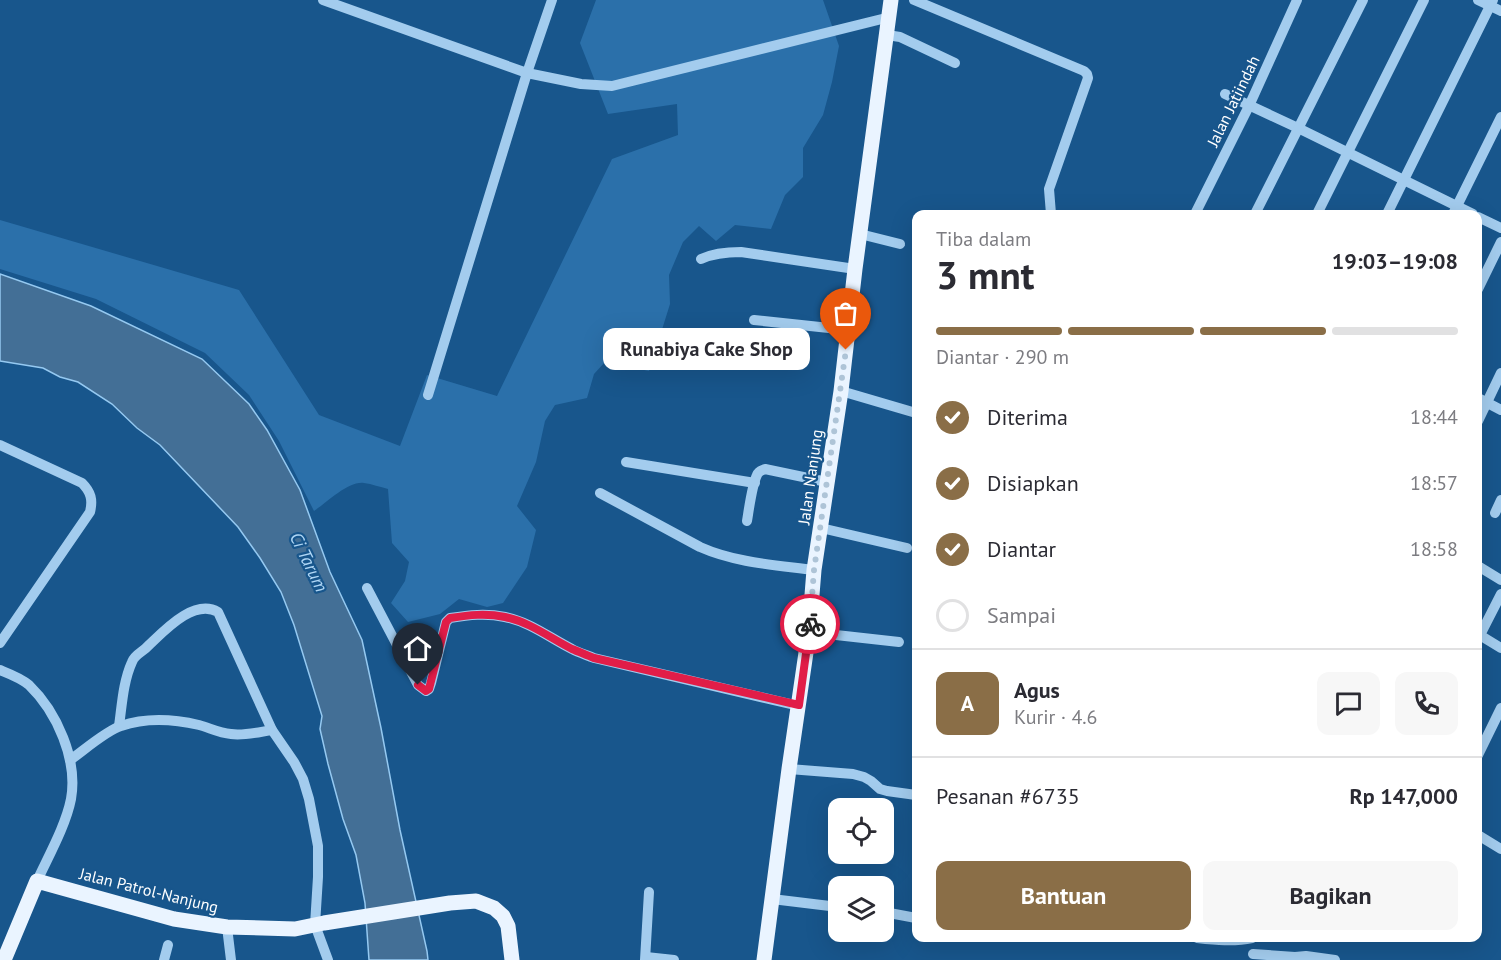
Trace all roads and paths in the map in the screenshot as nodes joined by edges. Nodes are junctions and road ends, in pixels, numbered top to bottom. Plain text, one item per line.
1 (323, 0) edge
2 (552, 0) edge
3 (891, 0) edge
4 (914, 0) edge
5 (1297, 0) edge
6 (1363, 0) edge
7 (1424, 0) edge
8 (1478, 0) edge
9 (1492, 3) edge
10 (1501, 11) edge
11 (890, 17) junction
12 (887, 35) junction
13 (955, 63) dead end
14 (527, 73) junction
15 (1225, 94) dead end
16 (1249, 106) junction
17 (1501, 117) edge
18 (1298, 128) junction
19 (1348, 153) junction
20 (1403, 180) junction
21 (1051, 210) edge
22 (1197, 210) edge
23 (1257, 210) edge
24 (1319, 210) edge
25 (1389, 210) edge
26 (1453, 210) edge
27 (1455, 210) edge
28 (1482, 219) edge
29 (1501, 228) edge
30 (860, 234) junction
31 (1501, 242) edge
32 (900, 244) dead end
33 (701, 259) dead end
34 (855, 269) junction
35 (1482, 282) edge
36 (754, 320) dead end
37 (848, 330) junction
38 (1501, 373) edge
39 (841, 391) junction
40 (428, 395) dead end
41 (1482, 400) edge
42 (1501, 410) edge
43 (912, 412) edge
44 (0, 445) edge
45 (626, 462) dead end
46 (827, 482) junction
47 (755, 483) junction
48 (600, 493) dead end
49 (1501, 500) edge
50 (1494, 513) dead end
51 (747, 520) dead end
52 (820, 528) junction
53 (907, 548) dead end
54 (1482, 568) edge
55 (814, 570) junction
56 (1501, 580) edge
57 (367, 588) dead end
58 (1501, 594) edge
59 (1482, 629) edge
60 (809, 632) junction
61 (1482, 638) edge
62 (899, 642) dead end
63 (0, 643) edge
64 (1501, 648) edge
65 (0, 670) edge
66 (799, 705) junction
67 (1501, 708) edge
68 (119, 726) junction
69 (272, 730) junction
70 (1482, 747) edge
71 (70, 760) junction
72 (789, 769) junction
73 (912, 794) edge
74 (1482, 837) edge
75 (1501, 849) edge
76 (37, 881) junction
77 (649, 892) dead end
78 (772, 899) junction
79 (828, 906) edge
80 (894, 914) edge
81 (912, 917) edge
82 (320, 924) junction
83 (227, 927) junction
84 (168, 945) dead end
85 (1253, 957) edge
86 (646, 959) edge
87 (4, 960) edge
88 (164, 960) edge
89 (231, 960) edge
90 (328, 960) edge
91 (512, 960) edge
92 (674, 960) edge
93 (764, 960) edge
94 (1335, 960) edge

1 - 14 street
2 - 14 street
3 - 11 main road, Jalan Nanjung
4 - 21 street
5 - 16 street, Jalan Jatiindah
6 - 18 street
7 - 19 street
8 - 9 street
9 - 10 street
9 - 20 street
11 - 12 main road, Jalan Nanjung
11 - 14 street
12 - 13 street
12 - 30 main road, Jalan Nanjung
14 - 40 street
15 - 16 street
16 - 18 street
16 - 22 street, Jalan Jatiindah
17 - 27 street
18 - 19 street
18 - 23 street
19 - 20 street
19 - 24 street
20 - 25 street
20 - 26 street
28 - 29 street
30 - 32 street
30 - 34 main road, Jalan Nanjung
31 - 35 street
33 - 34 street
34 - 37 main road, Jalan Nanjung
36 - 37 street
37 - 39 main road, Jalan Nanjung
38 - 41 street
39 - 43 street
39 - 46 main road, Jalan Nanjung
41 - 42 street
44 - 63 street
45 - 47 street
46 - 47 street
46 - 52 main road, Jalan Nanjung
47 - 51 street
48 - 55 street
49 - 50 street
52 - 53 street
52 - 55 main road, Jalan Nanjung
54 - 56 street
55 - 60 main road, Jalan Nanjung
57 - 66 street
58 - 59 street
60 - 62 street
60 - 66 main road, Jalan Nanjung
61 - 64 street
65 - 71 street
66 - 72 main road, Jalan Nanjung
67 - 70 street
68 - 69 street
68 - 69 street
68 - 71 street
69 - 82 street
71 - 76 street
72 - 73 street
72 - 78 main road, Jalan Nanjung
74 - 75 street
76 - 83 main road, Jalan Patrol-Nanjung
76 - 87 main road
77 - 86 street
78 - 79 street
78 - 93 main road, Jalan Nanjung
80 - 81 street
82 - 83 main road, Jalan Patrol-Nanjung
82 - 90 street
82 - 91 main road, Jalan Patrol-Nanjung
83 - 89 street
84 - 88 street
85 - 94 street
86 - 92 street

